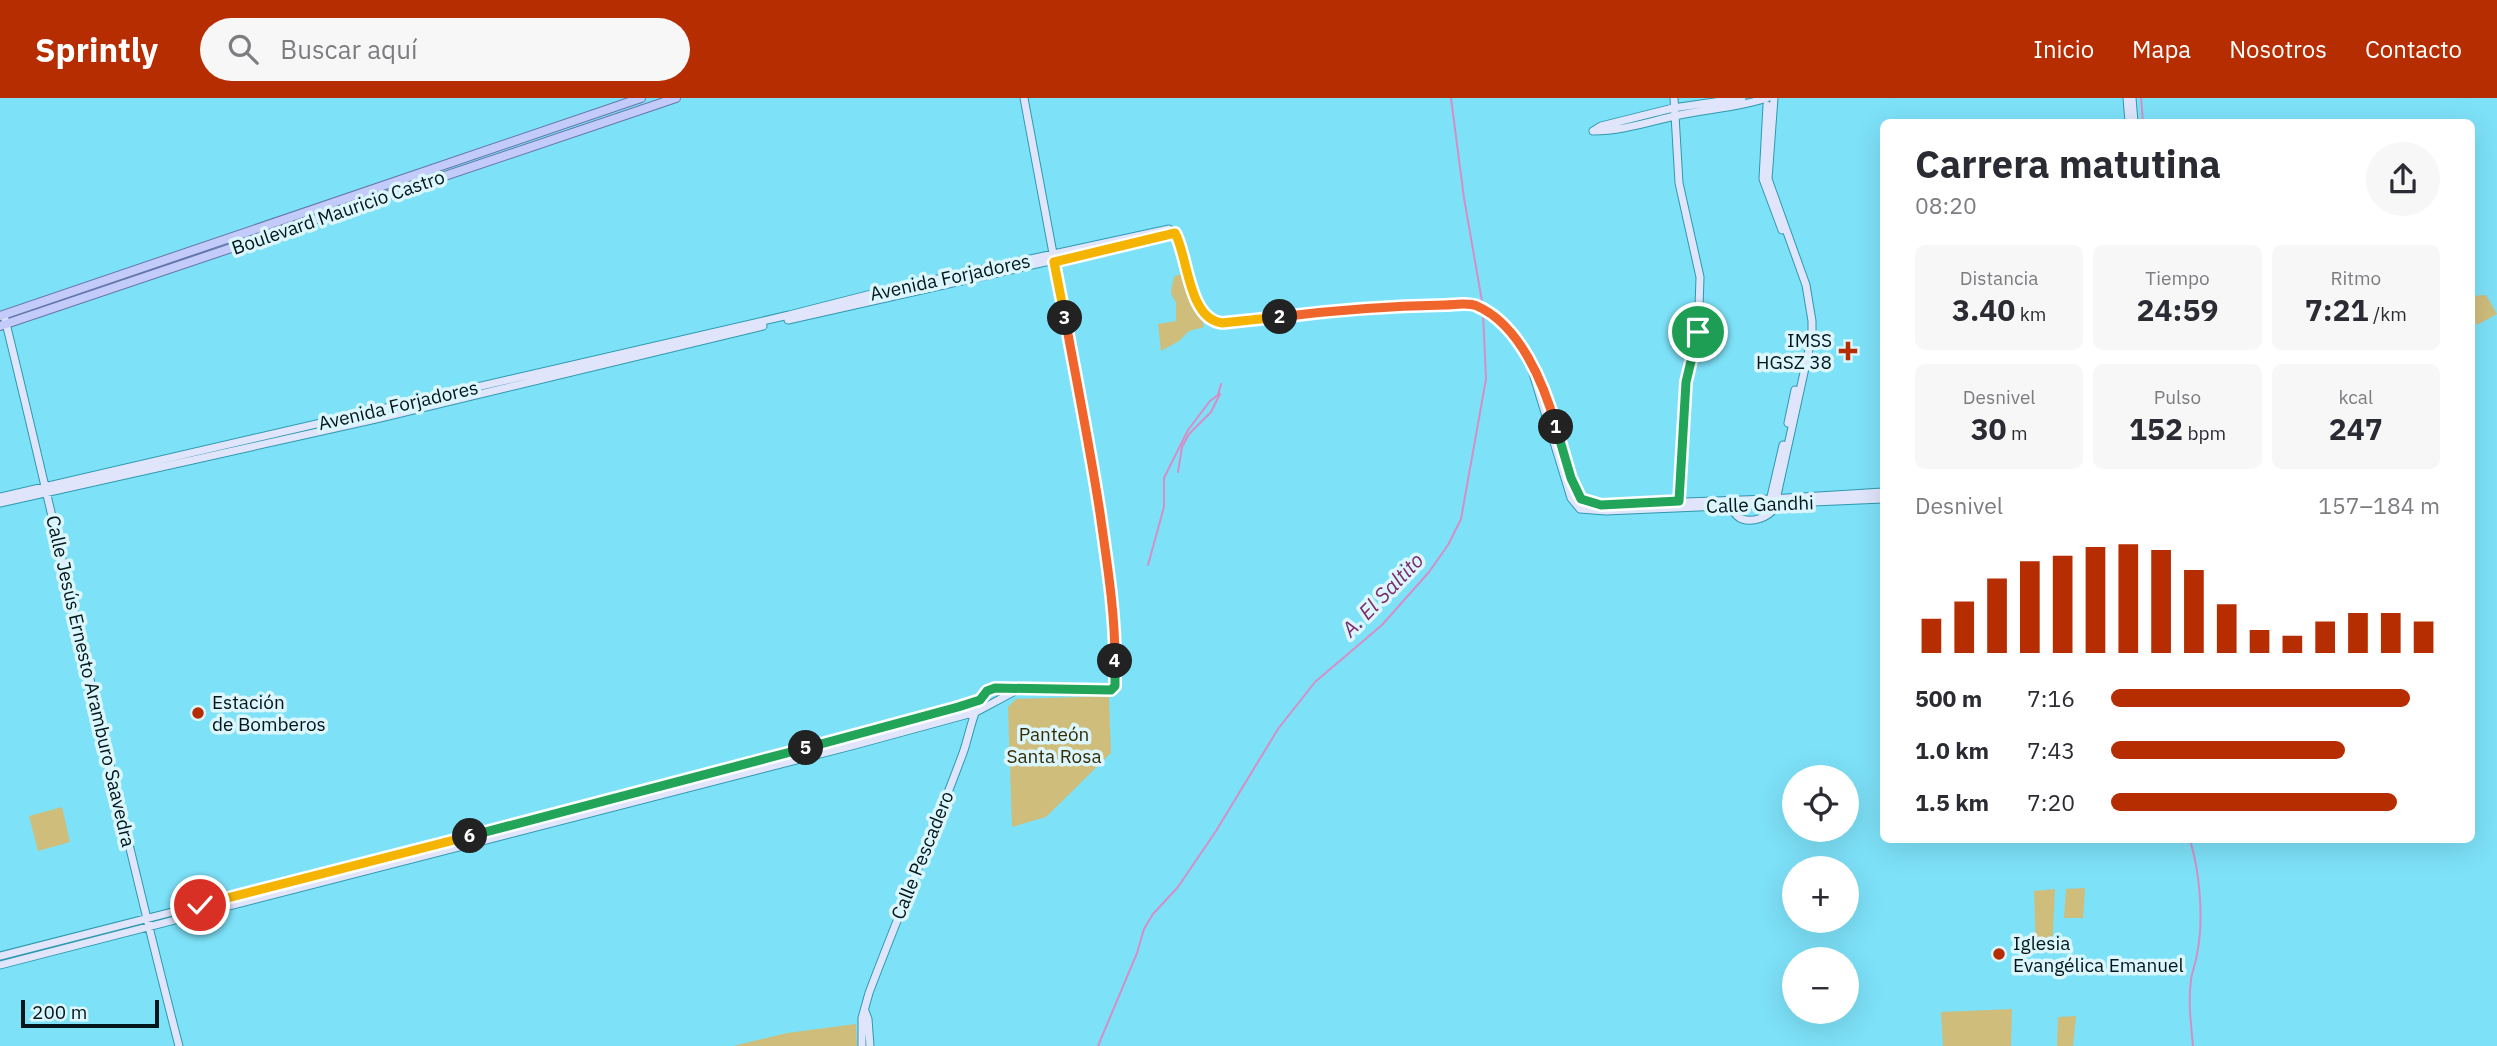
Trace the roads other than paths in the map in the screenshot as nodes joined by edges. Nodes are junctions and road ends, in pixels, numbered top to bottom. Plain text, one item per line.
1 (641, 98) edge
2 (676, 98) edge
3 (1024, 98) edge
4 (1674, 98) edge
5 (1742, 98) edge
6 (1770, 98) edge
7 (2129, 98) edge
8 (632, 101) junction
9 (1674, 112) junction
10 (617, 118) junction
11 (2131, 119) edge
12 (1175, 233) joint
13 (1053, 258) junction
14 (3, 320) edge
15 (47, 490) junction
16 (1880, 492) edge
17 (0, 497) edge
18 (1880, 499) edge
19 (1773, 502) junction
20 (0, 503) edge
21 (1679, 504) junction
22 (1730, 506) junction
23 (1017, 690) junction
24 (980, 700) junction
25 (976, 712) junction
26 (147, 923) junction
27 (0, 956) edge
28 (0, 965) edge
29 (865, 1010) junction
30 (179, 1046) edge
31 (862, 1046) edge
32 (870, 1046) edge

1 - 8 main road, Boulevard Mauricio Castro
2 - 10 main road, Boulevard Mauricio Castro
3 - 13 street
4 - 9 street
5 - 9 street
6 - 9 street
6 - 19 street
7 - 11 street
8 - 10 main road
8 - 14 main road, Boulevard Mauricio Castro
9 - 9 street
9 - 21 street
10 - 14 main road, Boulevard Mauricio Castro
12 - 13 street, Avenida Forjadores
12 - 21 street, Calle Gandhi
13 - 15 street, Avenida Forjadores
13 - 23 street
14 - 15 street, Calle Jesús Ernesto Aramburo Saavedra
15 - 17 street, Avenida Forjadores
15 - 20 street, Avenida Forjadores
15 - 26 street, Calle Jesús Ernesto Aramburo Saavedra
16 - 19 street, Calle Gandhi
18 - 19 street, Calle Gandhi
19 - 21 street, Calle Gandhi
19 - 22 street, Calle Gandhi
19 - 22 street
21 - 22 street, Calle Gandhi
23 - 24 street
23 - 25 street
24 - 25 street, Calle Pescadero
24 - 26 street
25 - 26 street
25 - 29 street, Calle Pescadero
26 - 27 street
26 - 28 street
26 - 30 street, Calle Jesús Ernesto Aramburo Saavedra
29 - 31 street
29 - 32 street

